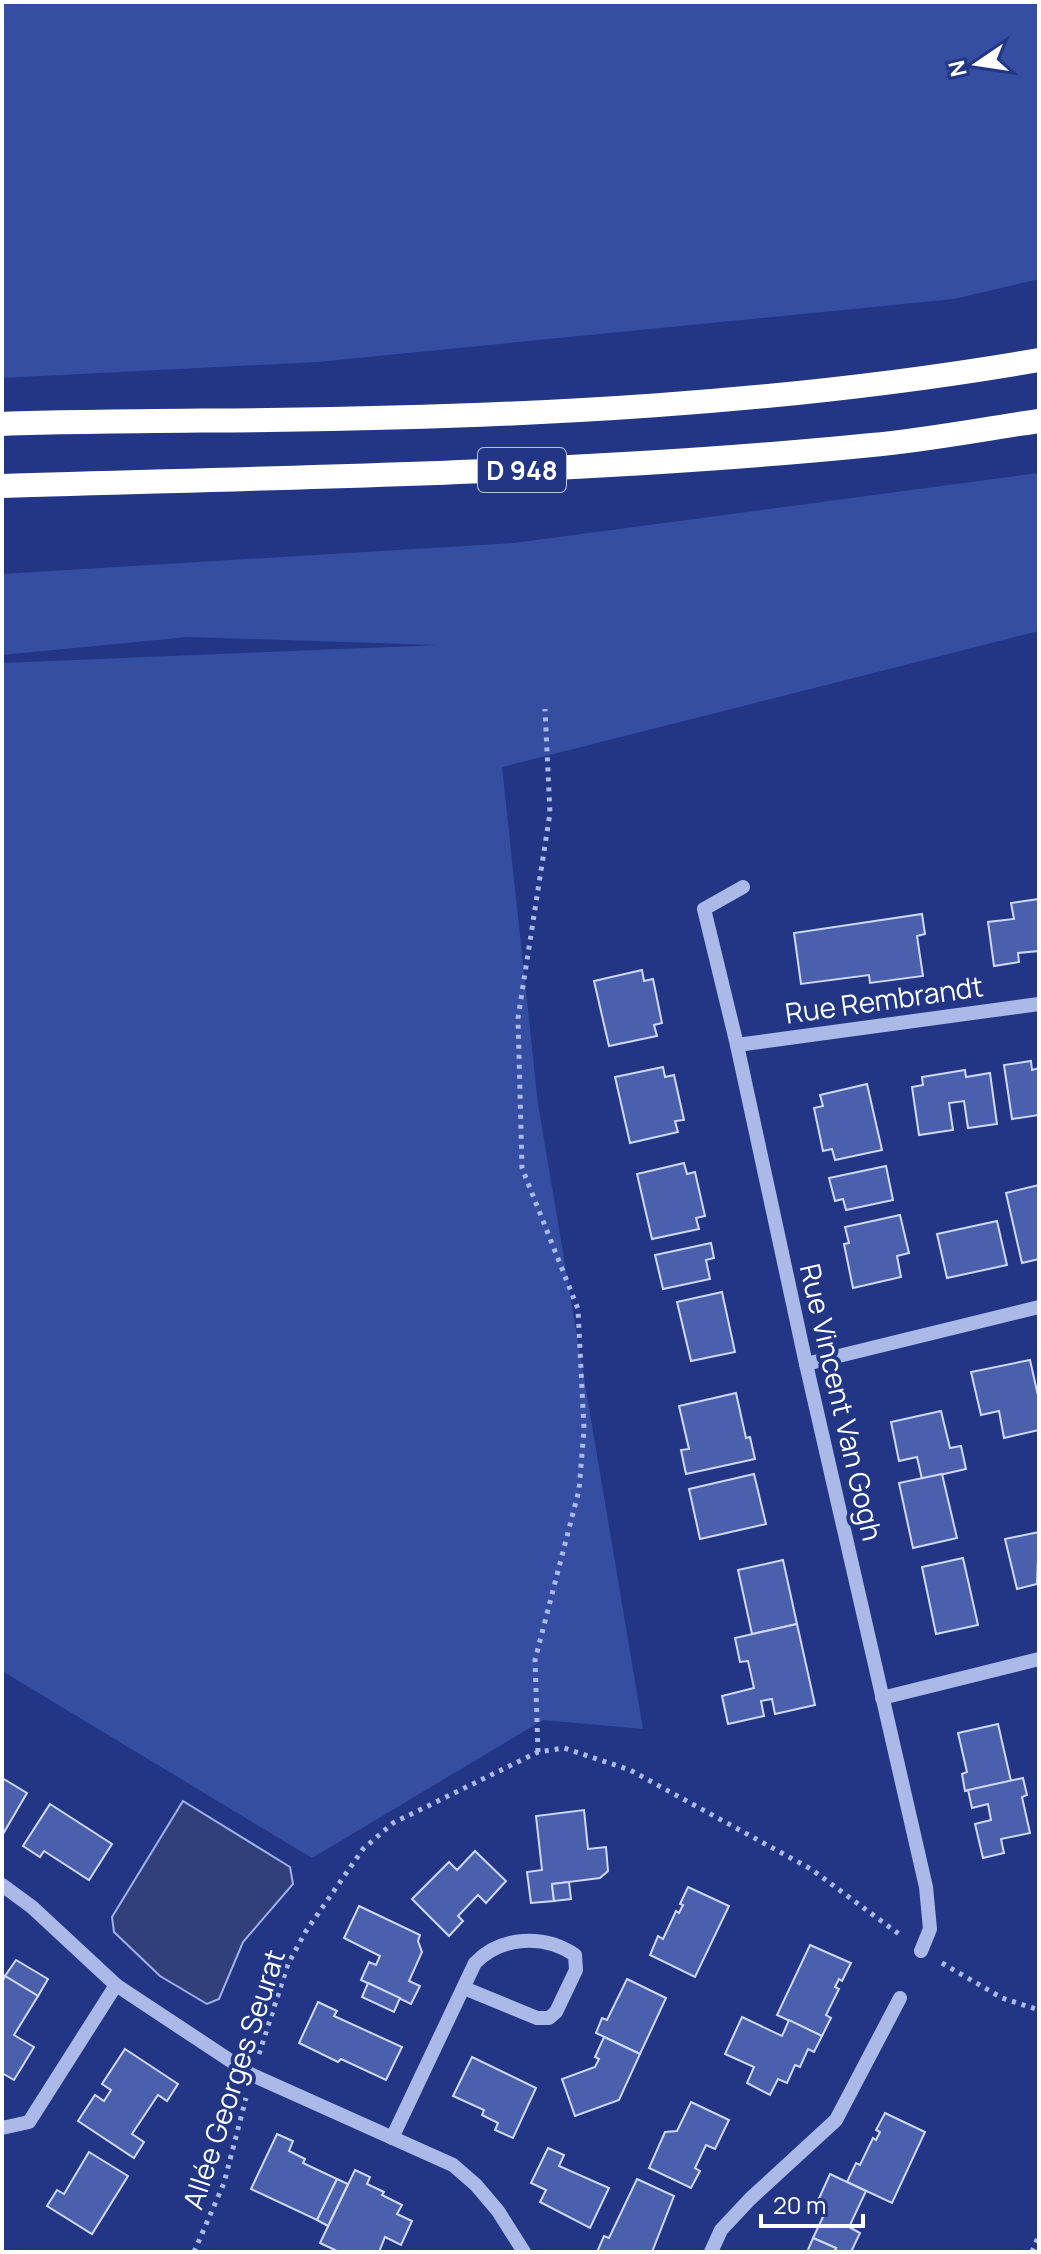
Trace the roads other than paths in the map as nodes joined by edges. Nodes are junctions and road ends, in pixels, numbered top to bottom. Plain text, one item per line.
1 (1039, 360) edge
2 (1039, 421) edge
3 (2, 424) edge
4 (2, 486) edge
5 (743, 887) dead end
6 (1039, 1004) edge
7 (737, 1045) junction
8 (1039, 1307) edge
9 (806, 1364) junction
10 (1039, 1659) edge
11 (882, 1698) junction
12 (2, 1885) edge
13 (921, 1951) road end
14 (116, 1985) junction
15 (464, 1988) junction
16 (900, 1998) dead end
17 (2, 2128) edge
18 (392, 2138) junction
19 (524, 2252) edge
20 (711, 2252) edge

1 - 3 highway, D 948
2 - 4 highway, D 948
5 - 7 street, Rue Vincent Van Gogh
6 - 7 street, Rue Rembrandt
7 - 9 street, Rue Vincent Van Gogh
8 - 9 street
9 - 11 street, Rue Vincent Van Gogh
10 - 11 street
11 - 13 street, Rue Vincent Van Gogh
12 - 14 street
14 - 17 street
14 - 18 street
15 - 15 street
15 - 18 street
16 - 20 street
18 - 19 street

